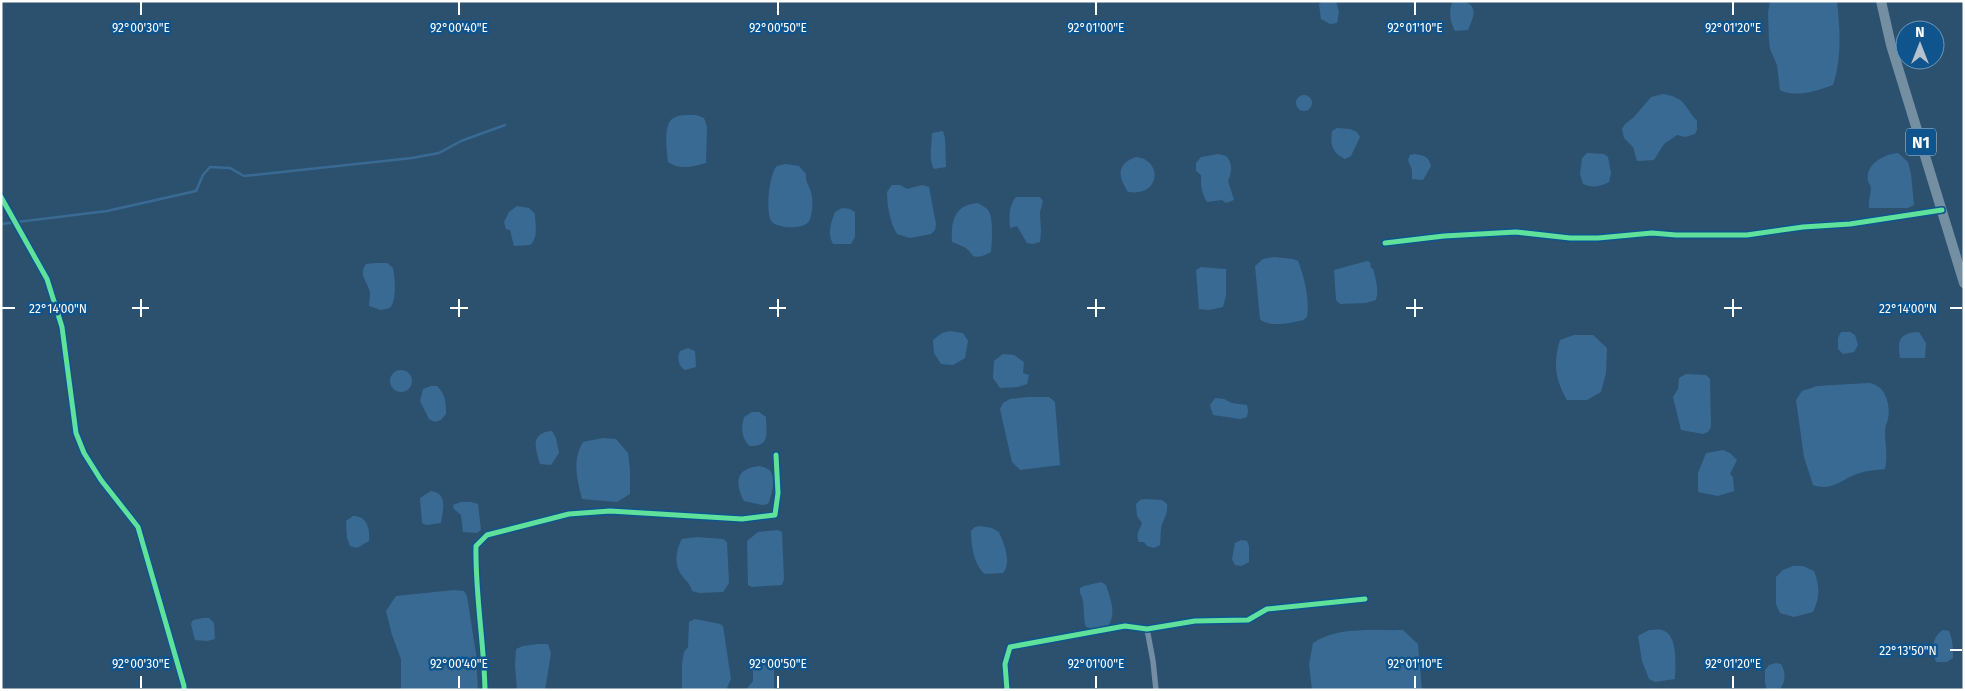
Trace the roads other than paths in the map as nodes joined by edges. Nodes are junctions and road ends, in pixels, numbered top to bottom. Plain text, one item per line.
1 (1881, 1) edge
2 (1, 197) edge
3 (1942, 210) junction
4 (1384, 243) dead end
5 (1964, 283) edge
6 (776, 456) dead end
7 (1365, 598) dead end
8 (1147, 629) junction
9 (184, 690) edge
10 (485, 690) edge
11 (1007, 690) edge
12 (1156, 690) edge

1 - 3 highway, N1
2 - 9 street
3 - 4 street
3 - 5 highway, N1
6 - 10 street
7 - 8 street
8 - 11 street
8 - 12 street

